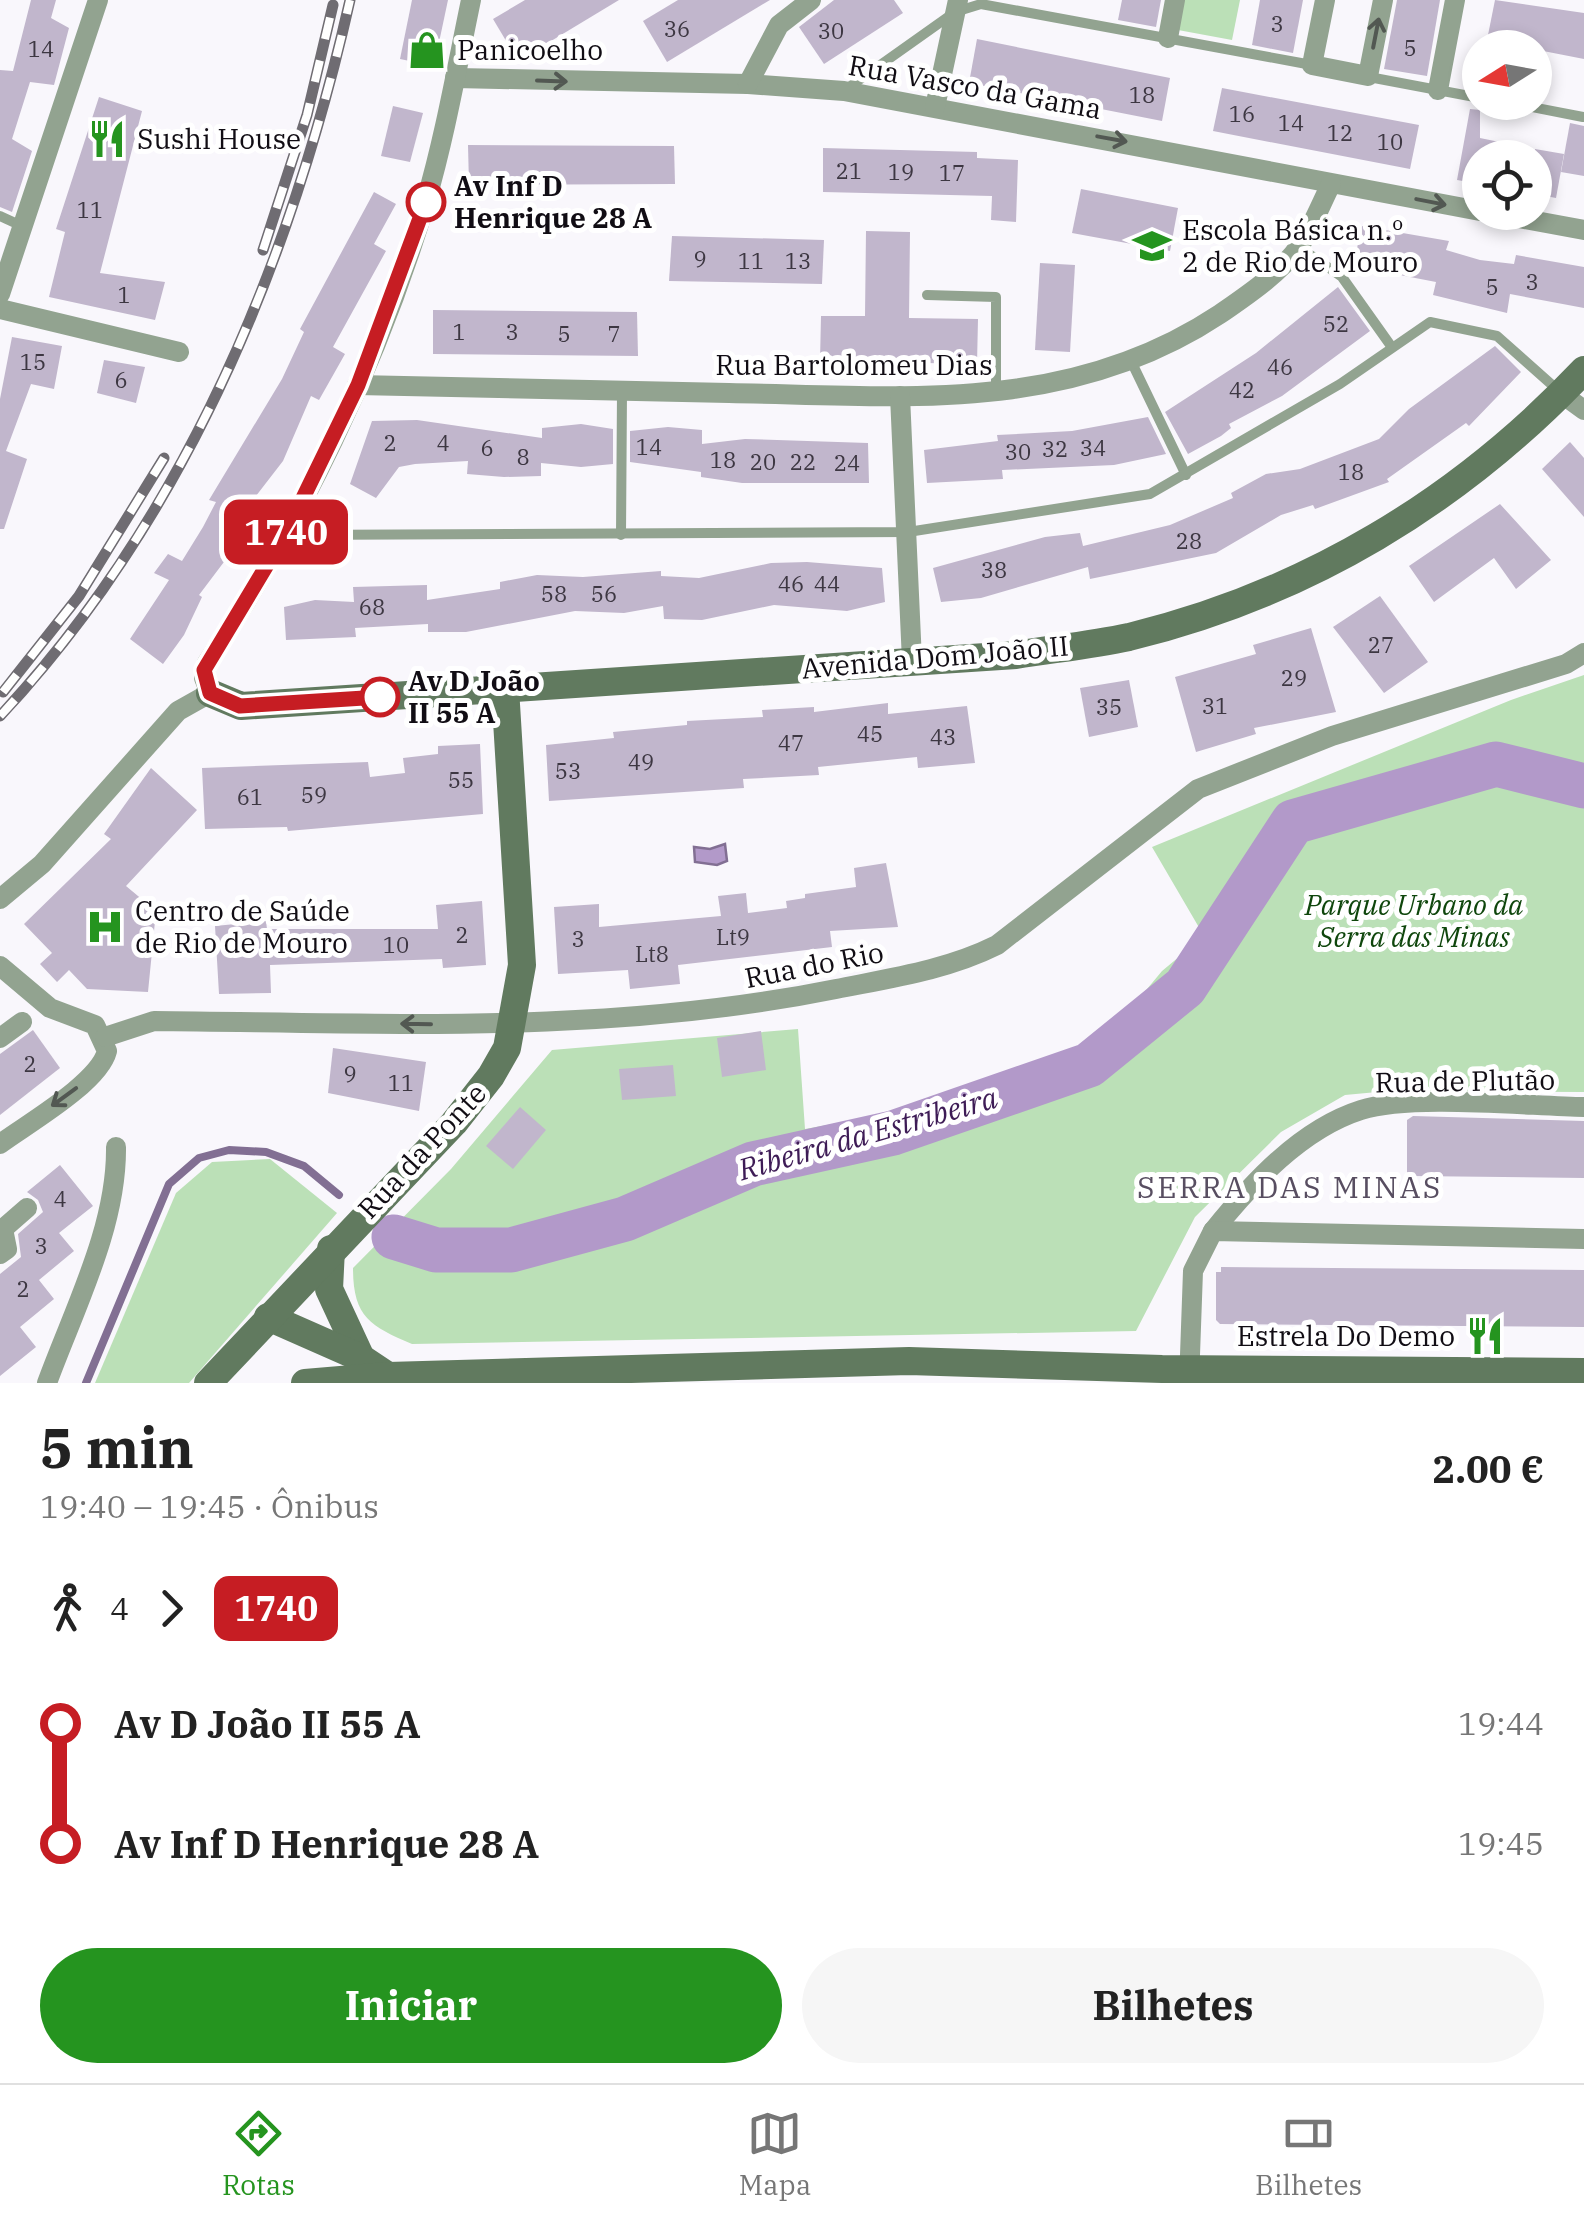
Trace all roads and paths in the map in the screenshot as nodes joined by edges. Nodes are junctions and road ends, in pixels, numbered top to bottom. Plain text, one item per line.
1 (98, 0) edge
2 (471, 0) edge
3 (811, 0) edge
4 (1175, 0) edge
5 (1325, 0) edge
6 (1383, 0) edge
7 (1455, 0) edge
8 (957, 6) edge
9 (1168, 38) junction
10 (1312, 65) junction
11 (1368, 76) junction
12 (455, 78) junction
13 (748, 84) junction
14 (844, 90) junction
15 (1438, 90) junction
16 (1462, 95) edge
17 (935, 107) junction
18 (1552, 111) edge
19 (1584, 117) edge
20 (1330, 184) junction
21 (1462, 208) edge
22 (0, 216) edge
23 (1552, 224) edge
24 (25, 227) junction
25 (1584, 230) edge
26 (1299, 247) junction
27 (0, 294) edge
28 (927, 295) dead end
29 (0, 309) edge
30 (1391, 346) junction
31 (179, 352) dead end
32 (1132, 363) junction
33 (1584, 370) edge
34 (358, 385) junction
35 (622, 392) junction
36 (996, 394) junction
37 (900, 396) junction
38 (1573, 402) edge
39 (1186, 474) junction
40 (908, 532) junction
41 (285, 535) junction
42 (621, 535) junction
43 (1584, 653) edge
44 (912, 662) junction
45 (506, 688) junction
46 (210, 693) junction
47 (0, 899) edge
48 (0, 966) edge
49 (22, 1022) dead end
50 (514, 1026) junction
51 (0, 1038) edge
52 (105, 1038) junction
53 (1584, 1106) edge
54 (0, 1144) edge
55 (116, 1147) dead end
56 (27, 1208) dead end
57 (1214, 1231) junction
58 (1584, 1238) edge
59 (330, 1250) junction
60 (0, 1254) edge
61 (268, 1318) junction
62 (361, 1358) junction
63 (1584, 1372) edge
64 (388, 1376) junction
65 (1189, 1376) edge
66 (47, 1383) edge
67 (208, 1383) edge
68 (305, 1383) edge

1 - 24 street
2 - 12 street
3 - 13 street
4 - 9 street
5 - 10 street
11 -> 6 street
7 - 15 street
8 - 9 lane
8 - 14 lane
8 - 17 street
9 - 10 lane
10 - 11 street
11 - 15 lane
12 -> 13 street, Rua Vasco da Gama
12 - 34 street
13 - 14 street, Rua Vasco da Gama
14 - 17 street, Rua Vasco da Gama
15 - 16 lane
17 -> 20 street, Rua Vasco da Gama
18 - 19 lane
20 -> 21 street, Rua Vasco da Gama
20 - 26 street, Rua Bartolomeu Dias
22 - 24 lane
23 - 25 street
24 - 27 street
26 - 30 lane
26 - 32 street, Rua Bartolomeu Dias
28 - 36 lane
29 - 31 street
30 - 38 lane
30 - 39 lane
32 - 36 street, Rua Bartolomeu Dias
32 - 39 lane
33 - 38 street, Avenida Dom João II
34 - 35 street, Rua Bartolomeu Dias
34 - 41 street
35 - 37 street, Rua Bartolomeu Dias
35 - 42 lane
36 - 37 street, Rua Bartolomeu Dias
37 - 40 street
38 - 44 street, Avenida Dom João II
39 - 40 lane
40 - 42 lane
40 - 44 street
41 - 42 lane
41 - 46 street
43 - 50 street, Rua do Rio
44 - 45 street, Avenida Dom João II
45 - 46 street, Avenida Dom João II
45 - 50 street, Rua da Ponte
46 - 47 street
48 - 52 street
49 - 51 street
50 -> 52 street, Rua do Rio
50 - 59 street, Rua da Ponte
52 -> 54 street
53 - 57 street, Rua de Plutão
55 - 66 street
56 - 60 street
57 - 58 street
57 - 65 street, Rua de Plutão
59 - 61 street, Rua da Ponte
59 - 62 street
61 - 62 street
61 - 67 street, Rua da Ponte
62 - 64 street
63 - 65 street
64 - 65 street
64 - 68 street

